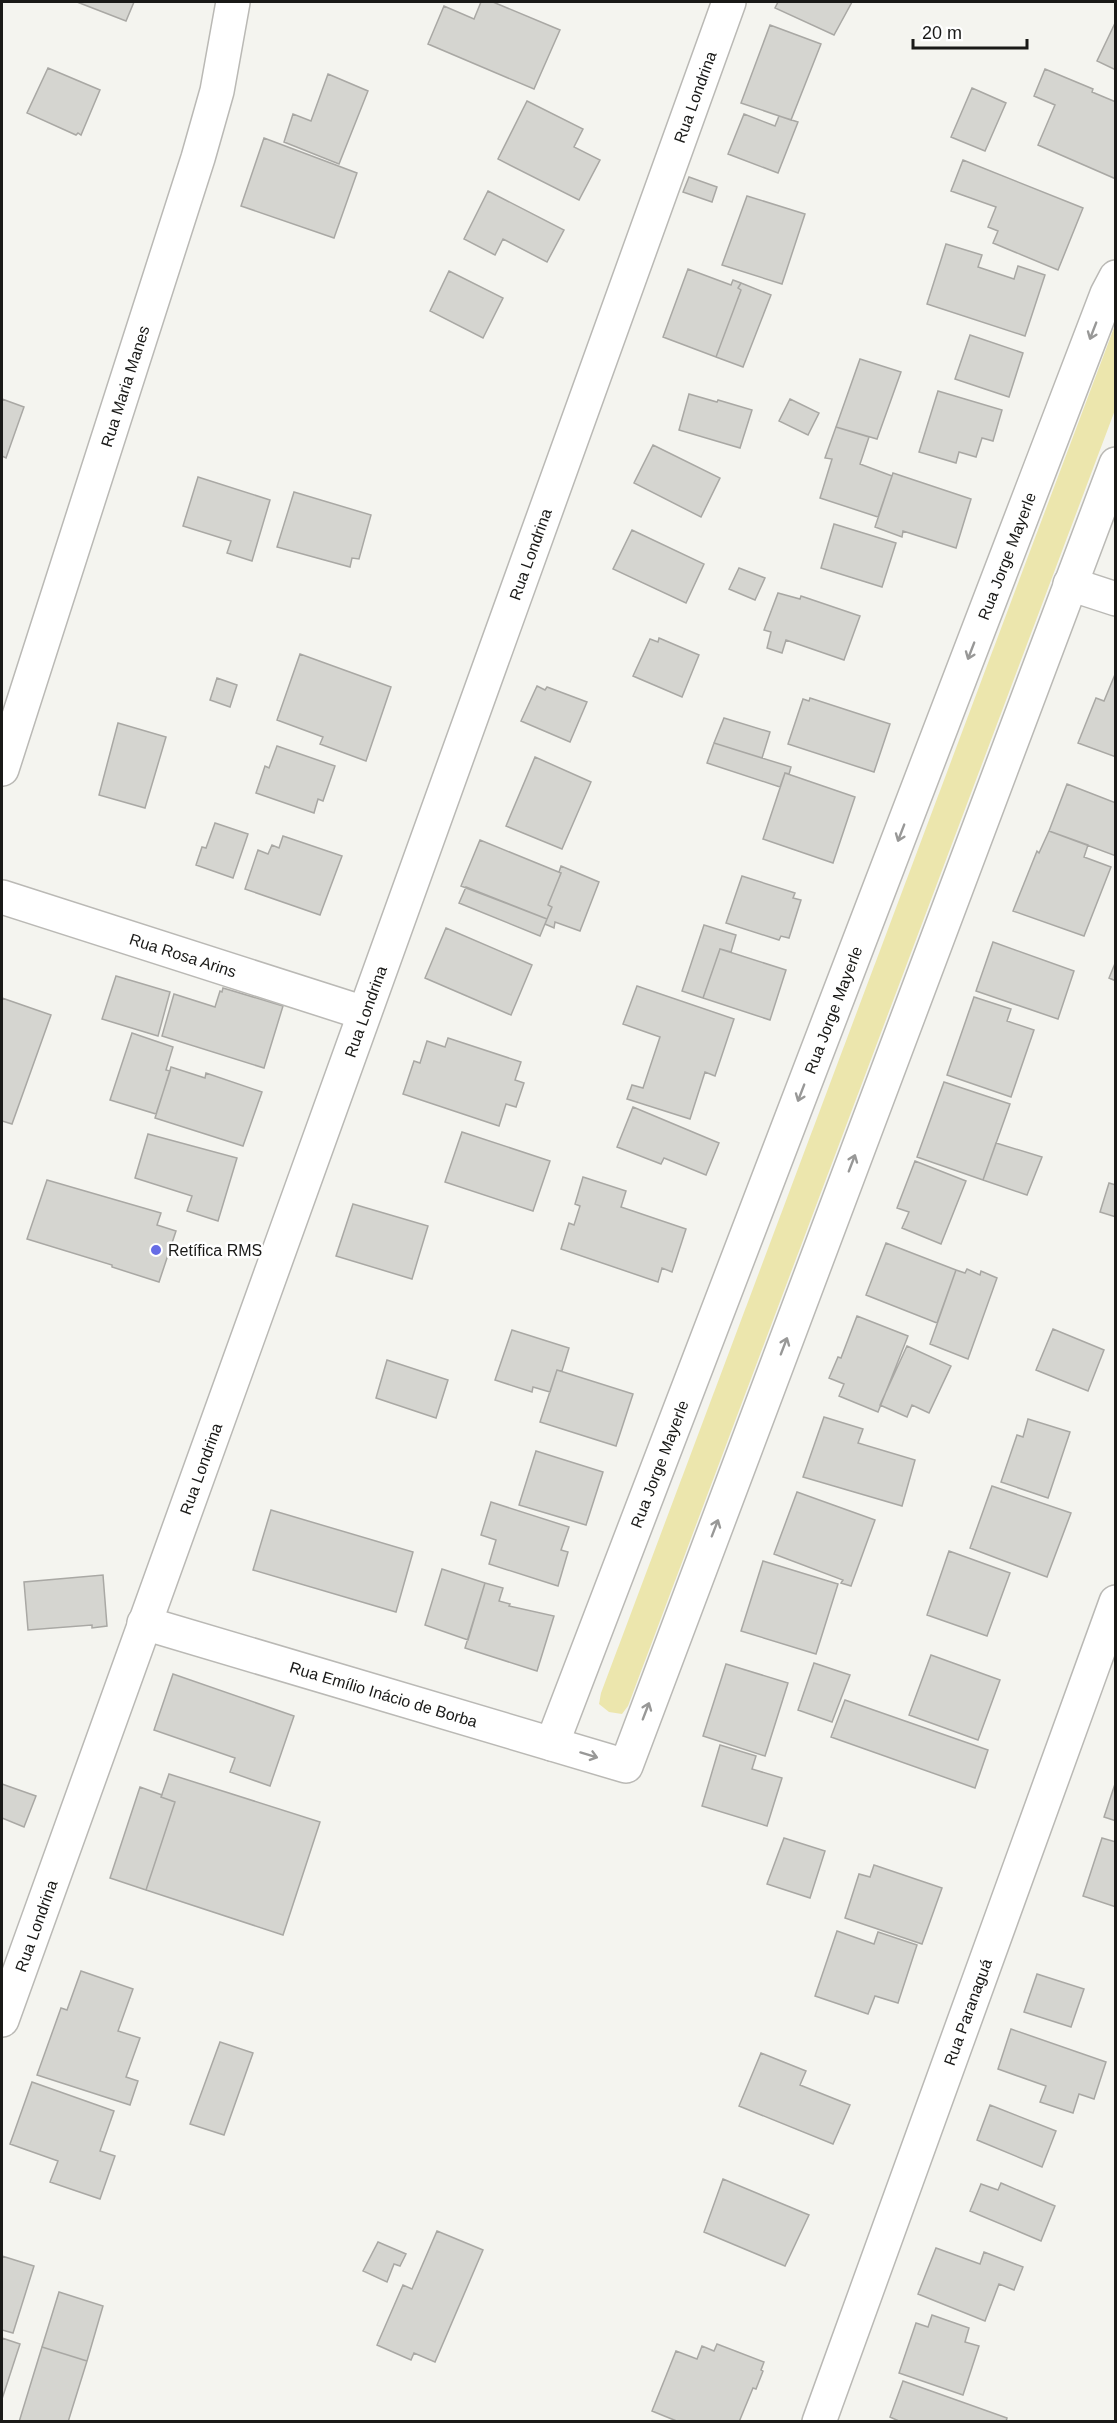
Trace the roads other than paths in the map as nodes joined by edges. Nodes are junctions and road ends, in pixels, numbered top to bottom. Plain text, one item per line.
1 (234, 2) edge
2 (729, 2) edge
3 (1116, 277) edge
4 (1116, 464) edge
5 (1071, 584) junction
6 (1116, 599) edge
7 (2, 769) edge
8 (2, 897) edge
9 (364, 1013) junction
10 (1114, 1613) edge
11 (144, 1623) junction
12 (552, 1744) junction
13 (2, 2020) edge
14 (819, 2421) edge

1 - 7 street, Rua Maria Manes
2 - 9 street, Rua Londrina
3 -> 12 street, Rua Jorge Mayerle
4 - 5 street
5 - 6 street
12 -> 5 street, Rua Emílio Inácio de Borba
8 - 9 street, Rua Rosa Arins
9 - 11 street, Rua Londrina
10 - 14 street, Rua Paranaguá
11 - 12 street, Rua Emílio Inácio de Borba
11 - 13 street, Rua Londrina

